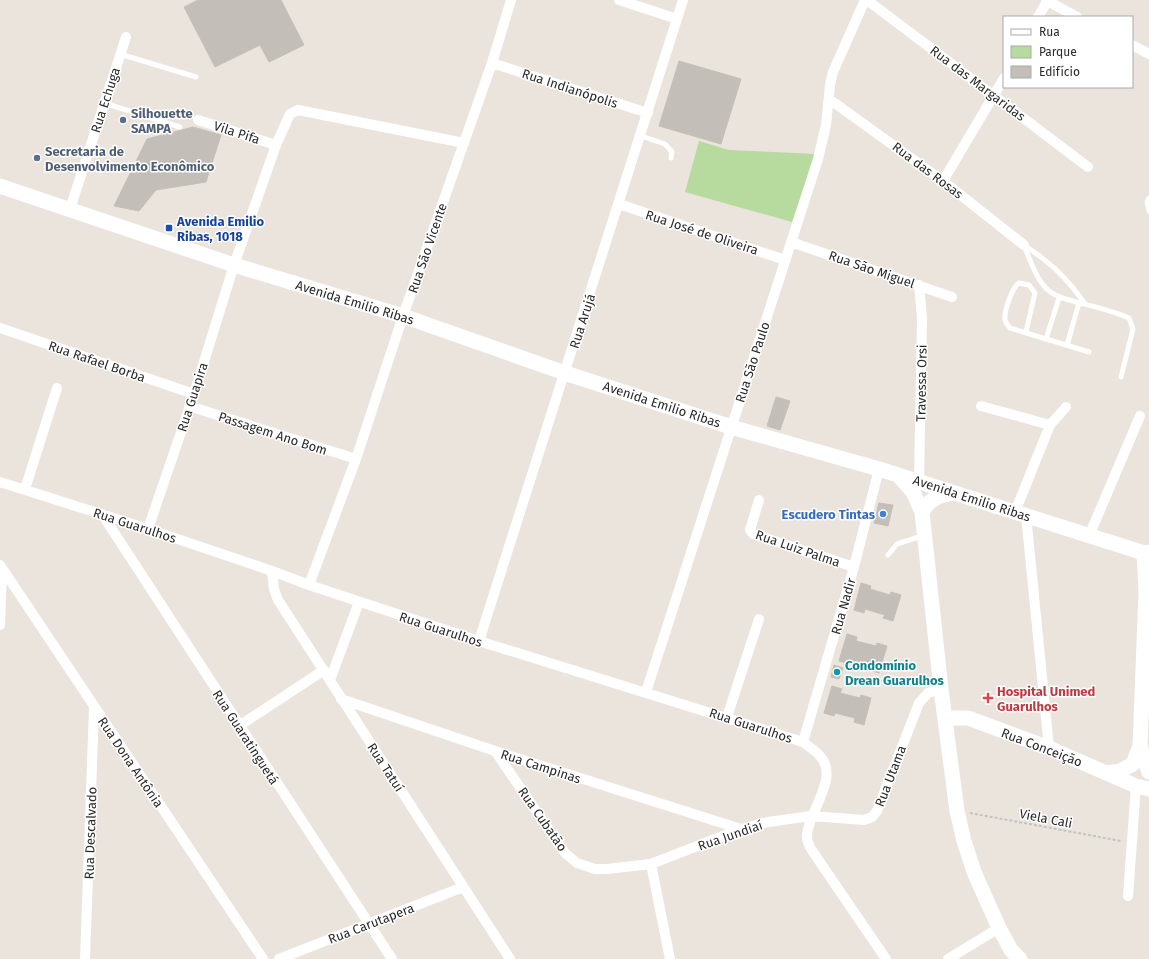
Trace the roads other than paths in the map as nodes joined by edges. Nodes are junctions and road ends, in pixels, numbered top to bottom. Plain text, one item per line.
1 (511, 0) edge
2 (619, 0) edge
3 (683, 0) edge
4 (866, 0) edge
5 (1047, 0) edge
6 (1039, 16) edge
7 (1075, 16) edge
8 (677, 19) junction
9 (126, 37) dead end
10 (1133, 46) edge
11 (120, 54) junction
12 (1149, 54) edge
13 (492, 63) junction
14 (196, 77) dead end
15 (1003, 80) edge
16 (994, 95) junction
17 (829, 99) junction
18 (104, 103) junction
19 (648, 113) junction
20 (198, 120) dead end
21 (180, 127) dead end
22 (641, 136) junction
23 (464, 143) junction
24 (276, 145) junction
25 (671, 158) dead end
26 (1088, 167) dead end
27 (943, 181) junction
28 (0, 186) edge
29 (1149, 198) edge
30 (619, 204) junction
31 (70, 209) junction
32 (1149, 211) edge
33 (791, 242) junction
34 (1024, 245) junction
35 (785, 260) junction
36 (234, 265) junction
37 (919, 285) junction
38 (952, 296) dead end
39 (1059, 298) junction
40 (1079, 303) junction
41 (1085, 304) junction
42 (403, 316) junction
43 (0, 328) edge
44 (1026, 332) junction
45 (1046, 339) junction
46 (1067, 345) junction
47 (1089, 352) dead end
48 (565, 373) junction
49 (1121, 377) dead end
50 (57, 388) dead end
51 (194, 394) junction
52 (189, 406) junction
53 (981, 406) dead end
54 (1066, 407) dead end
55 (1140, 416) dead end
56 (1050, 425) junction
57 (731, 427) junction
58 (356, 459) junction
59 (879, 469) junction
60 (896, 474) junction
61 (919, 481) junction
62 (0, 482) edge
63 (25, 489) junction
64 (956, 493) junction
65 (759, 500) dead end
66 (922, 512) junction
67 (1020, 513) junction
68 (102, 514) junction
69 (148, 529) junction
70 (925, 535) junction
71 (1089, 536) junction
72 (1147, 552) edge
73 (888, 555) dead end
74 (1, 567) edge
75 (854, 567) junction
76 (272, 570) junction
77 (309, 585) junction
78 (359, 602) junction
79 (759, 619) dead end
80 (0, 625) edge
81 (1147, 625) edge
82 (479, 641) junction
83 (324, 670) junction
84 (330, 680) junction
85 (941, 689) junction
86 (646, 692) junction
87 (341, 699) junction
88 (94, 708) junction
89 (727, 718) junction
90 (945, 718) junction
91 (239, 726) junction
92 (803, 742) junction
93 (1140, 746) junction
94 (1049, 748) junction
95 (496, 751) junction
96 (1149, 772) edge
97 (1107, 773) junction
98 (1142, 788) edge
99 (811, 816) junction
100 (741, 829) junction
101 (651, 864) junction
102 (464, 887) junction
103 (1128, 896) dead end
104 (369, 925) junction
105 (999, 928) junction
106 (85, 959) edge
107 (263, 959) edge
108 (279, 959) edge
109 (392, 959) edge
110 (510, 959) edge
111 (670, 959) edge
112 (886, 959) edge
113 (948, 959) edge
114 (1020, 959) edge

1 - 13 street, Rua São Vicente
2 - 8 street
3 - 8 street, Rua Arujá
4 - 16 street, Rua das Margaridas
4 - 17 street, Rua São Paulo
5 - 6 street
5 - 7 street
8 - 19 street, Rua Arujá
9 - 11 street, Rua Echuga
10 - 12 street
11 - 14 lane
11 - 18 street, Rua Echuga
13 - 19 street, Rua Indianópolis
13 - 23 street, Rua São Vicente
15 - 16 street
16 - 26 street, Rua das Margaridas
16 - 27 street
17 - 27 street, Rua das Rosas
17 - 33 street, Rua São Paulo
18 - 21 lane
18 - 31 street, Rua Echuga
19 - 22 street, Rua Arujá
20 - 24 street, Vila Pifa
22 - 25 lane
22 - 30 street, Rua Arujá
23 - 24 street, Rua Guapira
23 - 42 street, Rua São Vicente
24 - 36 street, Rua Guapira
27 - 34 street, Rua das Rosas
28 - 31 main road, Avenida Emilio Ribas
29 - 32 lane
30 - 35 street, Rua José de Oliveira
30 - 48 street, Rua Arujá
31 - 36 main road, Avenida Emilio Ribas
33 - 35 street, Rua São Paulo
33 - 37 street, Rua São Miguel
34 - 39 lane
34 - 41 lane
35 - 57 street, Rua São Paulo
36 - 42 main road, Avenida Emilio Ribas
36 - 51 street, Rua Guapira
37 - 38 street, Rua São Miguel
37 - 61 street, Travessa Orsi
39 - 40 lane
39 - 45 lane
40 - 41 lane
40 - 46 lane
41 - 49 lane
42 - 48 main road, Avenida Emilio Ribas
42 - 58 street, Rua São Vicente
43 - 51 street, Rua Rafael Borba
44 - 44 lane
44 - 45 lane
45 - 46 lane
46 - 47 lane
48 - 57 main road, Avenida Emilio Ribas
48 - 82 street, Rua Arujá
50 - 63 street
51 - 52 street, Rua Guapira
52 - 58 street, Passagem Ano Bom
52 - 69 street, Rua Guapira
53 - 56 street
54 - 56 street
55 - 71 street
56 - 67 street
57 - 59 main road, Avenida Emilio Ribas
57 - 86 street, Rua São Paulo
58 - 77 street, Rua São Vicente
59 - 60 main road, Avenida Emilio Ribas
59 - 75 street, Rua Nadir
60 - 61 main road, Avenida Emilio Ribas
60 - 66 main road
61 - 64 main road, Avenida Emilio Ribas
62 - 63 street, Rua Guarulhos
63 - 68 street, Rua Guarulhos
64 - 66 main road
64 - 67 main road, Avenida Emilio Ribas
65 - 75 street, Rua Luiz Palma
66 - 70 main road
67 - 71 main road, Avenida Emilio Ribas
67 - 94 street
68 - 69 street, Rua Guarulhos
68 - 91 street, Rua Guaratinguetá
69 - 76 street, Rua Guarulhos
70 - 73 lane
70 - 85 main road
71 - 72 main road, Avenida Emilio Ribas
72 - 81 main road, Avenida Emilio Ribas
74 - 80 street
74 - 88 street, Rua Dona Antônia
75 - 92 street, Rua Nadir
76 - 77 street, Rua Guarulhos
76 - 83 street, Rua Tatuí
77 - 78 street, Rua Guarulhos
78 - 82 street, Rua Guarulhos
78 - 84 street
79 - 89 street
81 - 93 main road, Avenida Emilio Ribas
82 - 86 street, Rua Guarulhos
83 - 84 street, Rua Tatuí
83 - 91 street
84 - 87 street, Rua Tatuí
85 - 90 main road
85 - 99 street, Rua Utama
86 - 89 street, Rua Guarulhos
87 - 95 street, Rua Campinas
87 - 102 street, Rua Tatuí
88 - 106 street, Rua Descalvado
88 - 107 street, Rua Dona Antônia
89 - 92 street, Rua Guarulhos
90 - 94 main road, Rua Conceição
90 - 105 main road
91 - 104 street, Rua Guaratinguetá
92 - 99 street, Rua Guarulhos
93 - 96 main road, Avenida Emilio Ribas
93 - 97 main road, Avenida Emilio Ribas
94 - 97 main road, Rua Conceição
95 - 100 street, Rua Campinas
95 - 101 street, Rua Cubatão
97 - 98 main road, Rua Conceição
98 - 103 street
99 - 100 street, Rua Jundiaí
99 - 112 street, Rua Guarulhos
100 - 101 street, Rua Jundiaí
101 - 111 street
102 - 104 street, Rua Carutapera
102 - 110 street, Rua Tatuí
104 - 108 street, Rua Carutapera
104 - 109 street, Rua Guaratinguetá
105 - 113 street
105 - 114 main road

